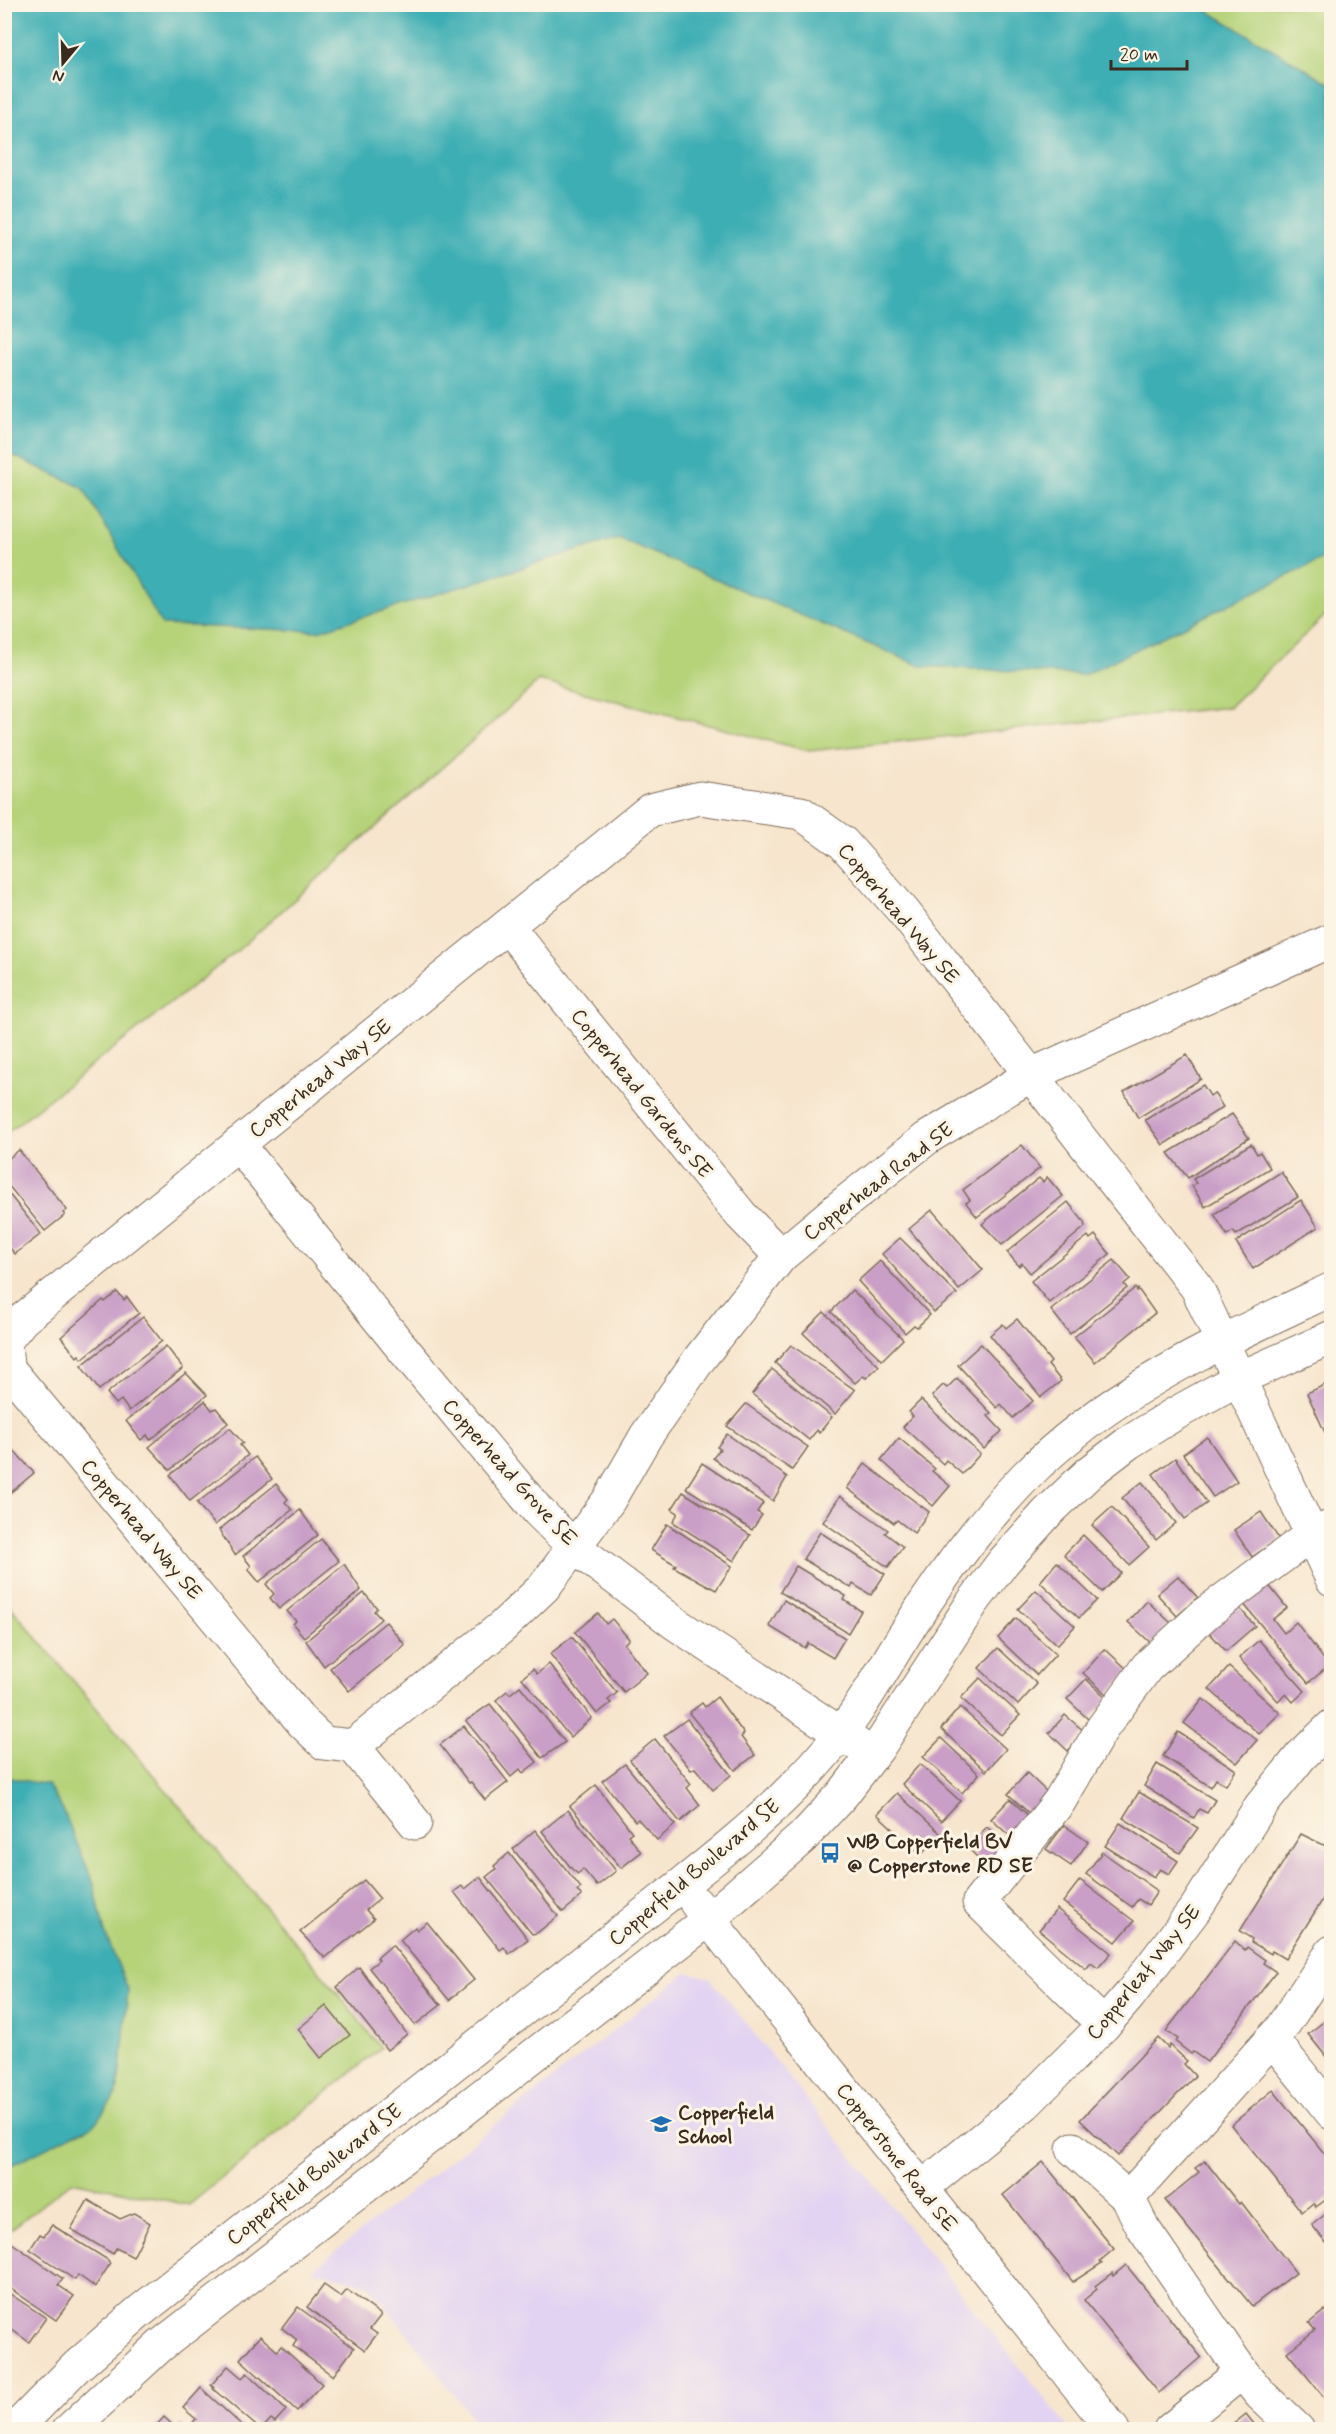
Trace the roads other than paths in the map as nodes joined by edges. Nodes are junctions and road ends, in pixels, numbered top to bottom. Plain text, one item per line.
1 (507, 926) junction
2 (1332, 940) edge
3 (1031, 1075) junction
4 (238, 1144) junction
5 (781, 1256) junction
6 (1332, 1289) edge
7 (1332, 1337) edge
8 (1222, 1341) junction
9 (6, 1368) edge
10 (1238, 1379) junction
11 (1322, 1531) edge
12 (573, 1546) junction
13 (1332, 1579) edge
14 (1332, 1726) edge
15 (841, 1733) junction
16 (353, 1746) junction
17 (872, 1755) junction
18 (415, 1823) dead end
19 (681, 1885) junction
20 (709, 1919) junction
21 (1332, 1952) edge
22 (1104, 2025) junction
23 (1272, 2038) junction
24 (1332, 2113) edge
25 (1073, 2149) dead end
26 (922, 2188) junction
27 (1128, 2198) junction
28 (1242, 2372) junction
29 (14, 2430) edge
30 (69, 2430) edge
31 (1113, 2430) edge
32 (1170, 2430) edge
33 (1298, 2430) edge

1 - 3 street, Copperhead Way SE
1 - 4 street, Copperhead Way SE
1 - 5 street, Copperhead Gardens SE
2 - 3 street, Copperhead Road SE
3 - 5 street, Copperhead Road SE
3 - 8 street, Copperhead Way SE
4 - 9 street, Copperhead Way SE
4 - 12 street, Copperhead Grove SE
5 - 12 street, Copperhead Road SE
6 - 8 street, Copperfield Boulevard SE
7 - 10 street, Copperfield Boulevard SE
8 - 10 street, Copperhead Way SE
8 - 15 street, Copperfield Boulevard SE
9 - 16 street, Copperhead Way SE
10 - 11 street, Copperhead Way SE
10 - 17 street, Copperfield Boulevard SE
11 - 13 street, Copperhead Way SE
11 - 22 street
12 - 15 street, Copperhead Grove SE
12 - 16 street
14 - 22 street, Copperleaf Way SE
15 - 17 street, Copperhead Grove SE
15 - 19 street, Copperfield Boulevard SE
16 - 18 street
17 - 20 street, Copperfield Boulevard SE
19 - 20 street, Copperstone Road SE
19 - 29 street, Copperfield Boulevard SE
20 - 26 street, Copperstone Road SE
20 - 30 street, Copperfield Boulevard SE
21 - 23 street
22 - 26 street, Copperleaf Way SE
23 - 24 street
23 - 27 street
25 - 27 street
26 - 31 street, Copperstone Road SE
27 - 28 street
28 - 32 street
28 - 33 street

